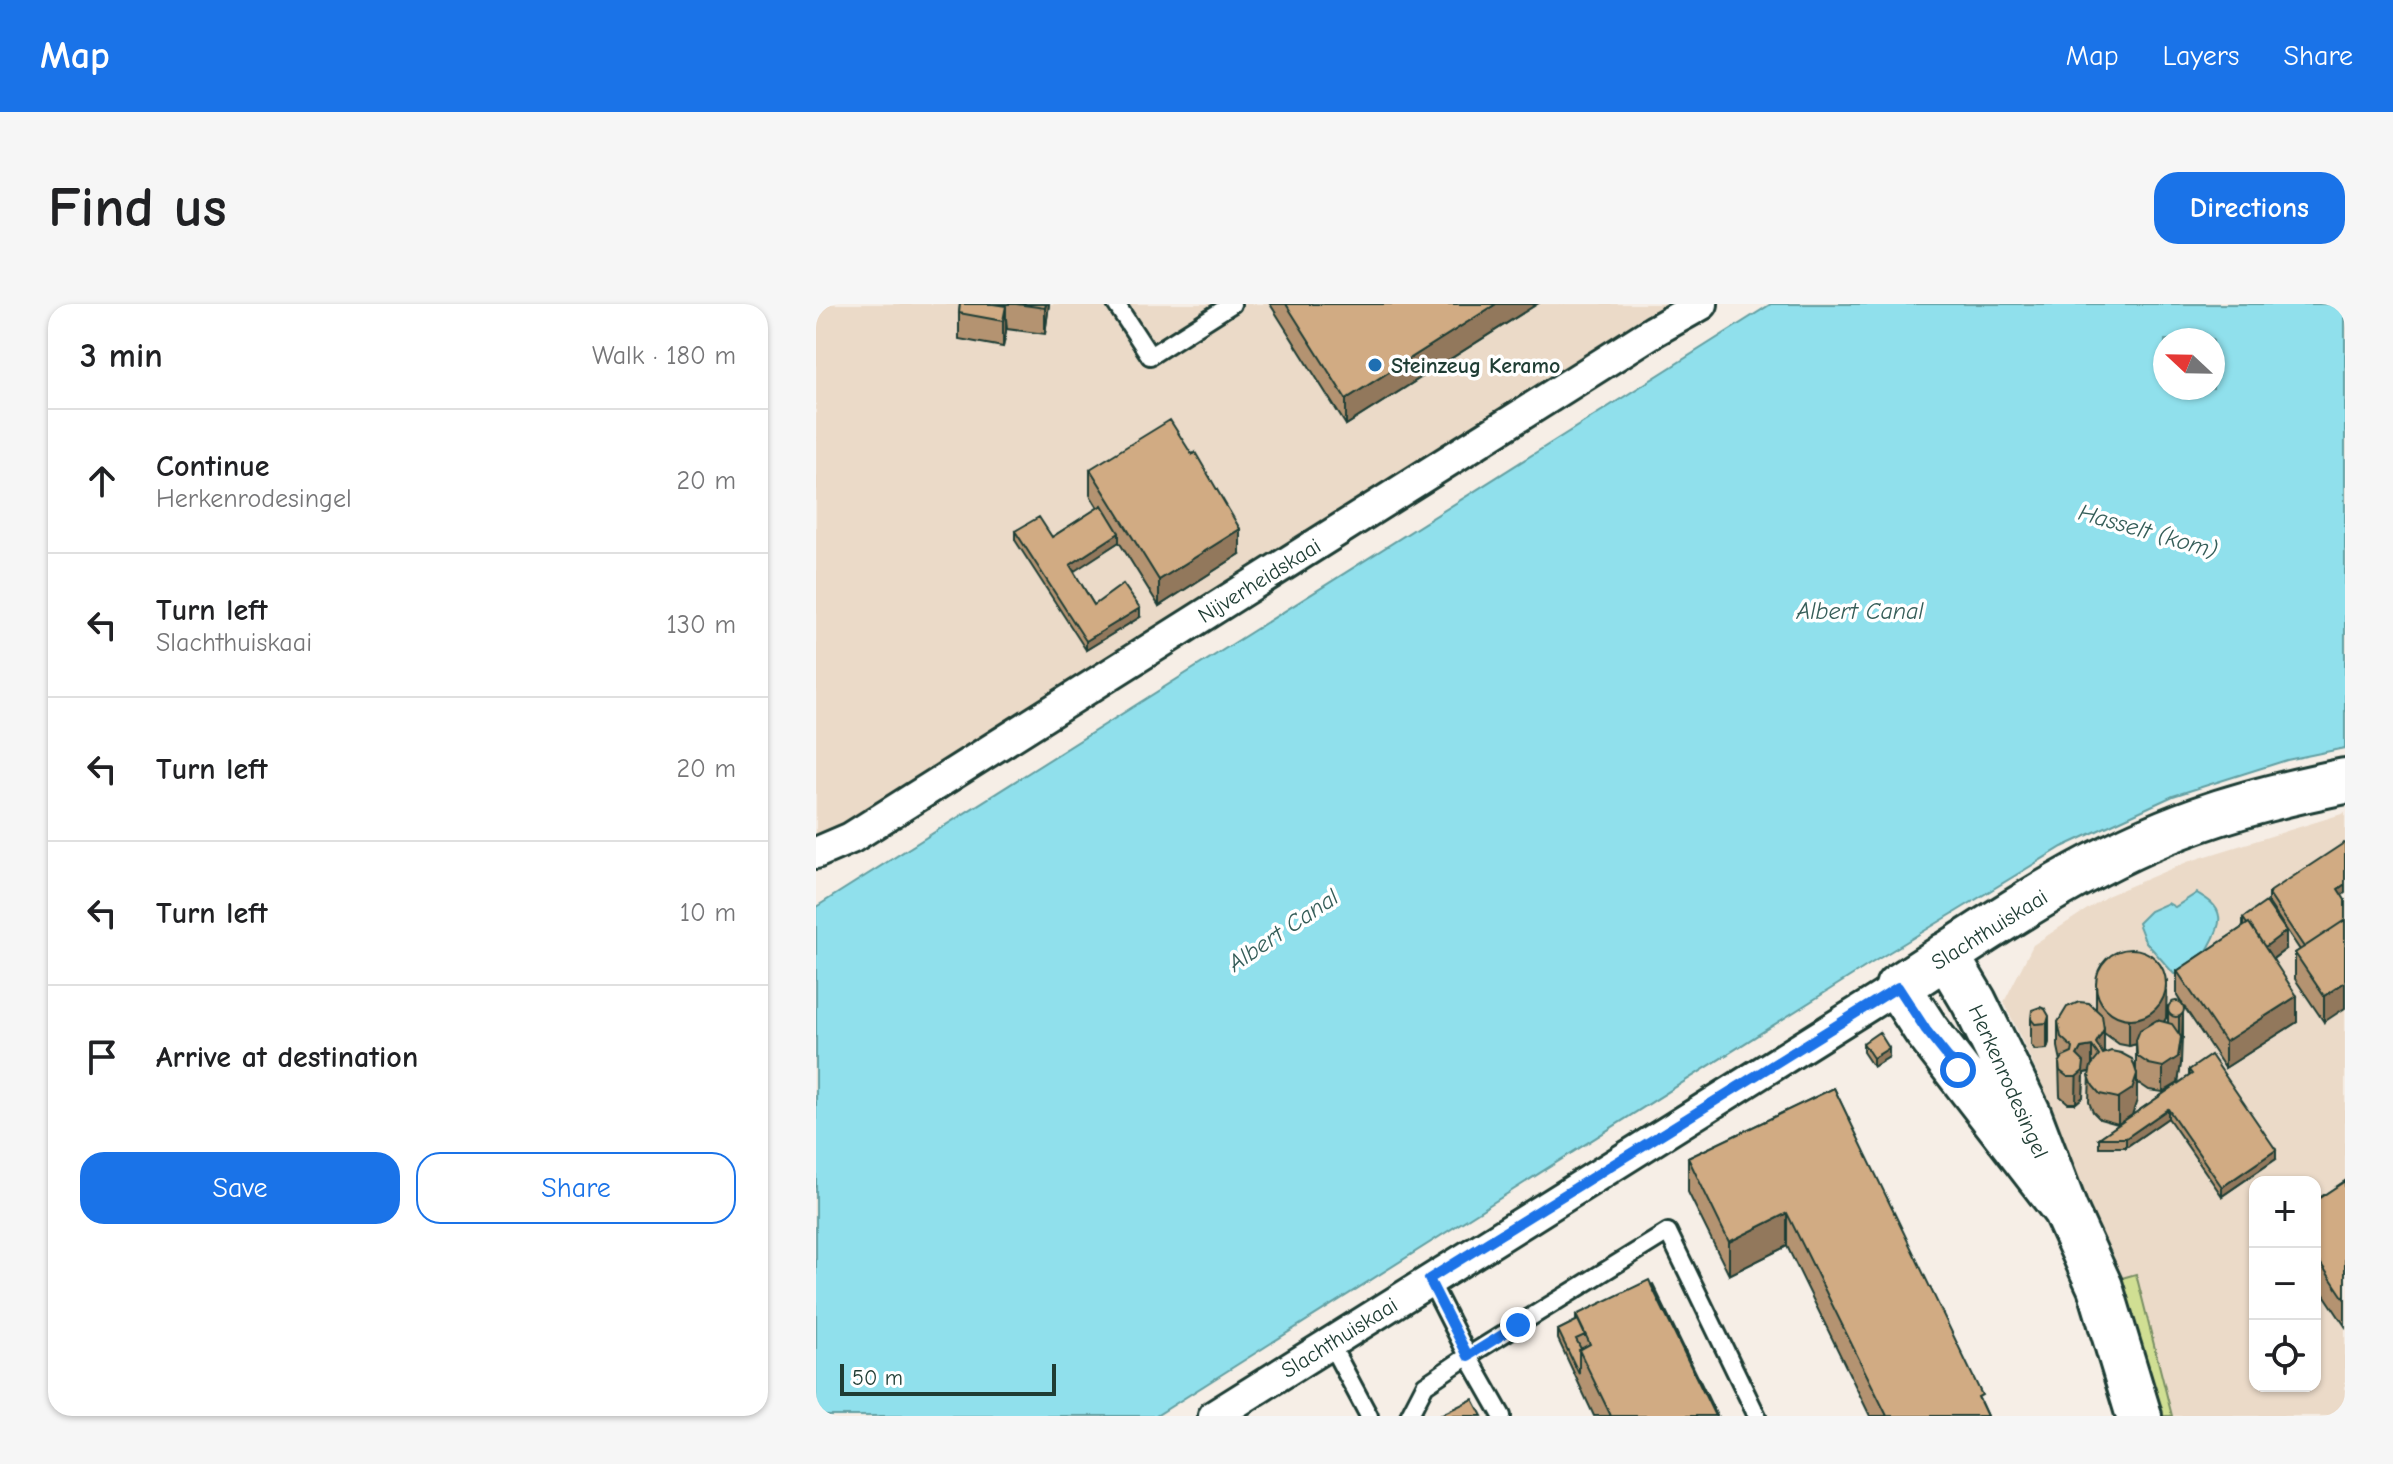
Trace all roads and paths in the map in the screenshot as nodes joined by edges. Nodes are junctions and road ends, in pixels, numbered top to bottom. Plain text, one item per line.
1 (1116, 304) edge
2 (1232, 304) edge
3 (1702, 304) edge
4 (2345, 781) edge
5 (816, 853) edge
6 (1946, 955) junction
7 (1898, 987) junction
8 (2065, 1210) junction
9 (1429, 1279) junction
10 (1330, 1343) junction
11 (1468, 1356) junction
12 (1214, 1416) edge
13 (1369, 1416) edge
14 (1409, 1416) edge
15 (1502, 1416) edge
16 (1757, 1416) edge
17 (2139, 1416) edge

1 - 2 lane
3 - 5 street, Nijverheidskaai
4 - 6 street, Slachthuiskaai
6 - 7 street, Slachthuiskaai
6 - 8 street, Herkenrodesingel
7 - 8 street, Herkenrodesingel
7 - 9 street, Slachthuiskaai
8 - 17 street, Herkenrodesingel
9 - 10 street, Slachthuiskaai
9 - 11 lane
10 - 12 street, Slachthuiskaai
10 - 13 lane
11 - 14 lane
11 - 15 lane
11 - 16 lane

